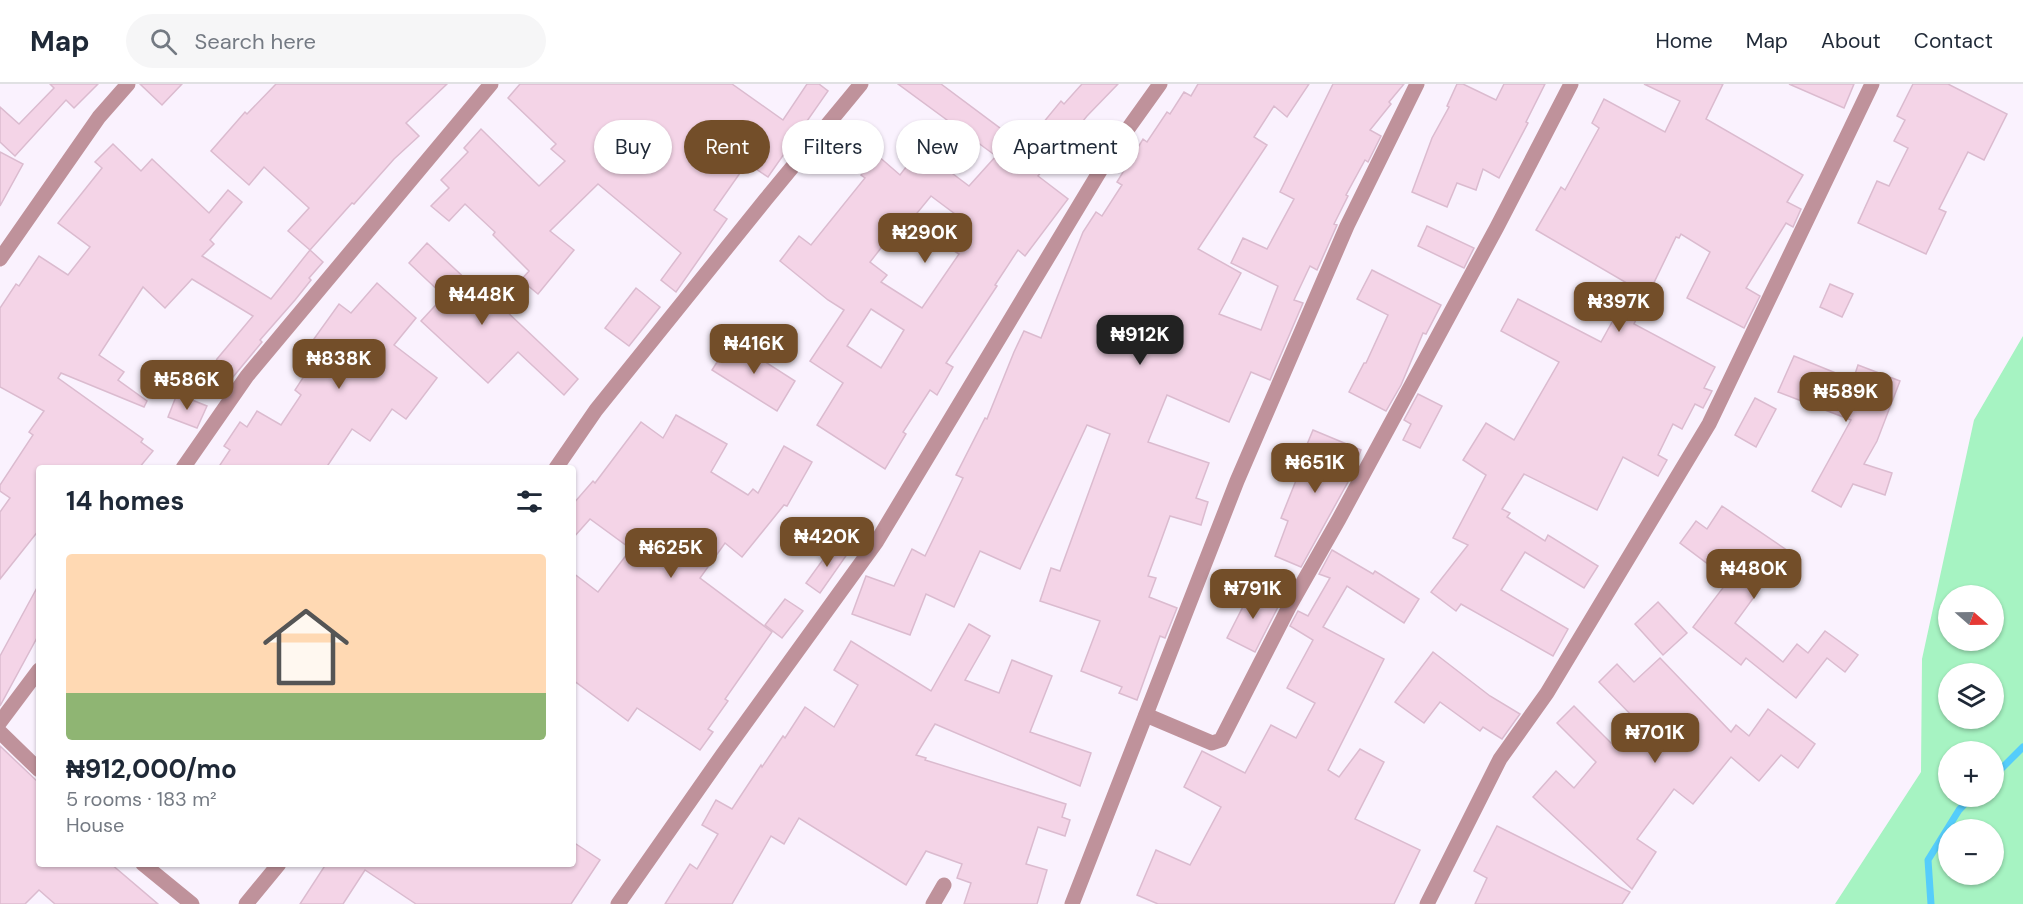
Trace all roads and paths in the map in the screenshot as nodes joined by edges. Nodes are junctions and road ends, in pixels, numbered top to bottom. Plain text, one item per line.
1 (128, 84) edge
2 (491, 84) edge
3 (861, 84) edge
4 (1160, 84) edge
5 (1418, 84) edge
6 (1571, 84) edge
7 (1872, 84) edge
8 (0, 259) edge
9 (185, 465) edge
10 (558, 465) edge
11 (36, 674) edge
12 (1146, 715) junction
13 (0, 722) edge
14 (0, 732) edge
15 (36, 767) edge
16 (147, 867) edge
17 (277, 867) edge
18 (944, 885) dead end
19 (192, 904) edge
20 (246, 904) edge
21 (618, 904) edge
22 (933, 904) edge
23 (1072, 904) edge
24 (1426, 904) edge

1 - 8 street
2 - 9 street
3 - 10 street
4 - 21 street
5 - 12 street
6 - 12 street
7 - 24 street
11 - 13 street
12 - 23 street
14 - 15 street
16 - 19 street
17 - 20 street
18 - 22 street

